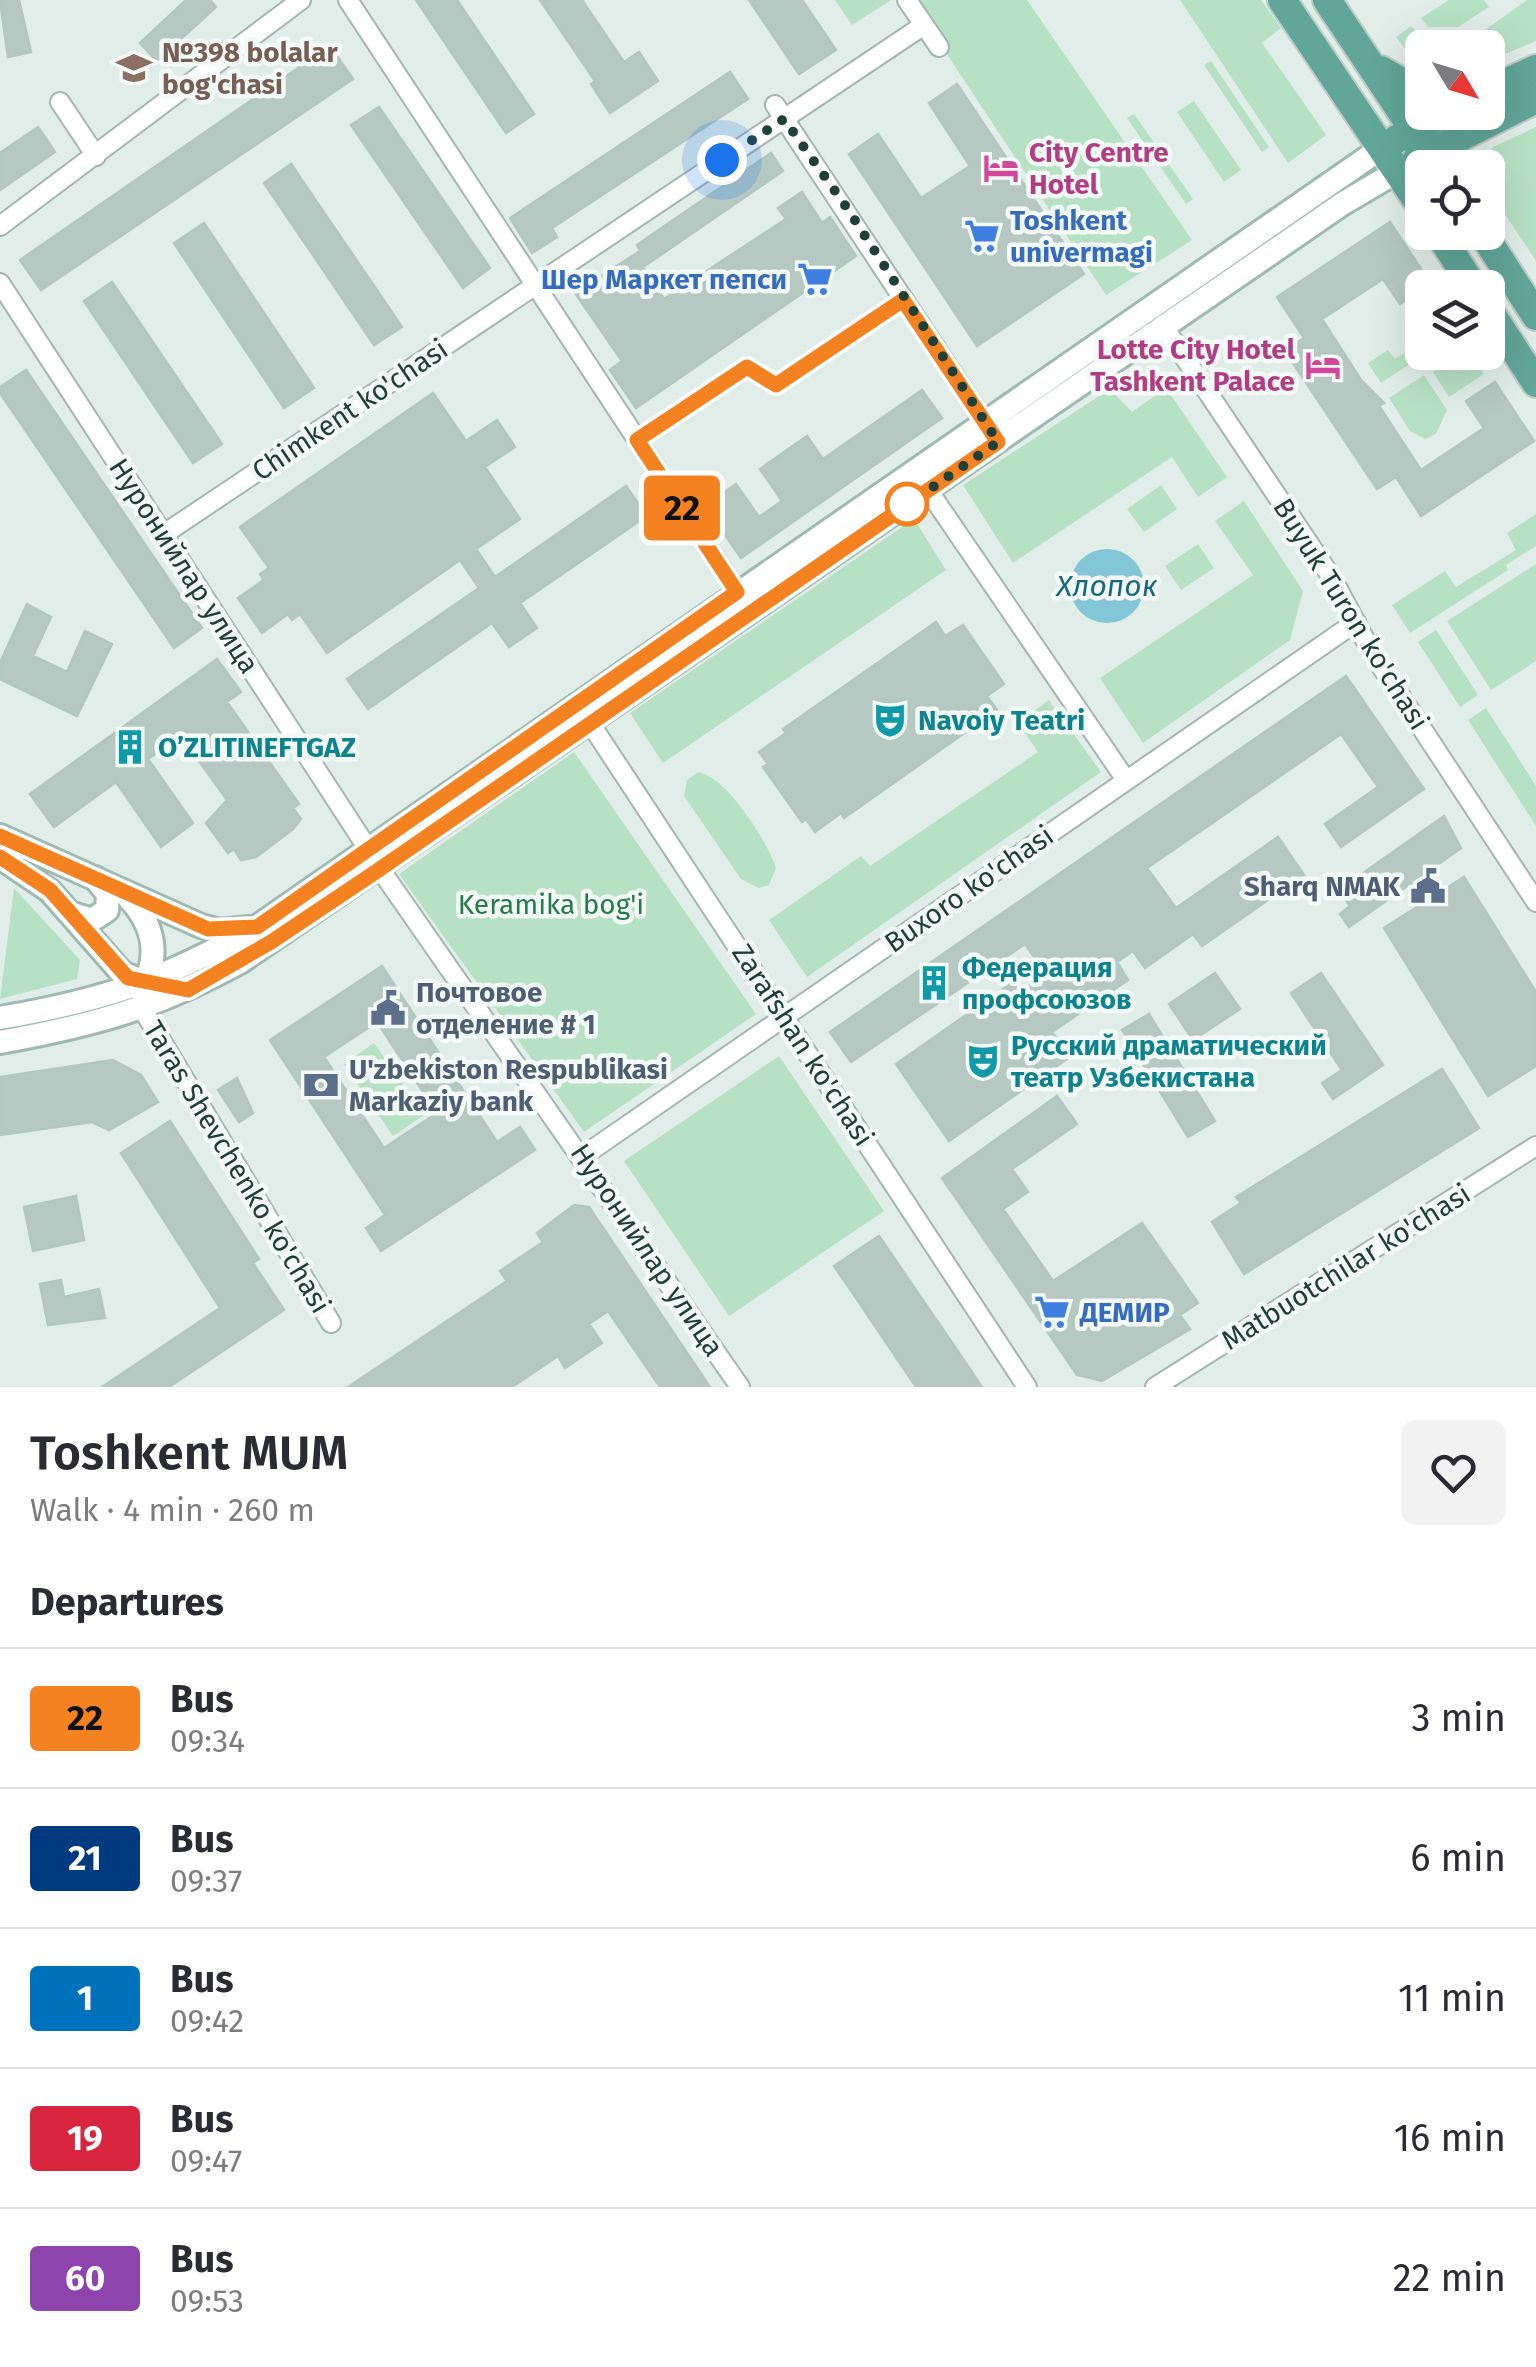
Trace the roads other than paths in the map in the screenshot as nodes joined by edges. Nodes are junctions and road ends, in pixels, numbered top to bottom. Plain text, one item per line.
1 (302, 0) edge
2 (348, 0) edge
3 (908, 0) edge
4 (1282, 0) edge
5 (1327, 0) edge
6 (924, 25) junction
7 (939, 47) dead end
8 (1361, 52) junction
9 (1536, 69) edge
10 (1505, 83) edge
11 (1405, 86) edge
12 (1536, 99) edge
13 (60, 102) dead end
14 (779, 112) junction
15 (1427, 150) edge
16 (96, 156) junction
17 (1405, 156) edge
18 (1391, 159) junction
19 (1405, 181) edge
20 (0, 226) edge
21 (1494, 250) edge
22 (0, 284) edge
23 (536, 285) junction
24 (1536, 316) edge
25 (1164, 327) junction
26 (1505, 336) edge
27 (1536, 384) edge
28 (984, 421) junction
29 (998, 442) junction
30 (928, 490) junction
31 (164, 534) junction
32 (737, 592) junction
33 (750, 613) junction
34 (1356, 622) junction
35 (584, 713) junction
36 (1126, 780) junction
37 (0, 836) edge
38 (0, 857) edge
39 (374, 859) junction
40 (95, 878) junction
41 (118, 889) junction
42 (1536, 902) edge
43 (74, 914) junction
44 (257, 927) junction
45 (110, 960) junction
46 (146, 984) junction
47 (188, 990) junction
48 (107, 1010) junction
49 (143, 1010) junction
50 (785, 1017) junction
51 (0, 1018) edge
52 (0, 1042) edge
53 (1536, 1146) edge
54 (583, 1156) junction
55 (331, 1323) dead end
56 (736, 1386) edge
57 (1027, 1387) edge
58 (1155, 1387) edge

1 - 16 street
2 - 23 street
3 - 6 street
4 - 18 main road
5 - 8 main road
6 - 7 street
6 - 14 street, Chimkent ko'chasi
8 - 11 main road
8 - 15 main road
9 - 10 main road
12 - 15 main road
13 - 16 street
14 - 23 street, Chimkent ko'chasi
14 - 28 street
16 - 20 street
17 - 18 main road
18 - 19 main road
18 - 25 main road
18 - 28 main road
21 - 24 main road
22 - 31 street, Нуронийлар улица
23 - 31 street, Chimkent ko'chasi
23 - 32 street
25 - 29 main road
25 - 34 street, Buyuk Turon ko'chasi
26 - 27 main road
28 - 29 street
28 - 32 main road
29 - 30 main road
30 - 33 main road
30 - 36 street
31 - 39 street, Нуронийлар улица
32 - 33 street
32 - 35 main road
33 - 35 main road
34 - 36 street, Buxoro ko'chasi
34 - 42 street, Buyuk Turon ko'chasi
35 - 39 main road
35 - 50 street, Zarafshan ko'chasi
36 - 50 street, Buxoro ko'chasi
37 - 40 main road
38 - 43 main road, Taras Shevchenko ko'chasi
39 - 44 main road
39 - 47 main road
39 - 54 street, Нуронийлар улица
40 - 41 main road
40 - 43 main road
41 - 44 main road
41 - 46 main road
43 - 45 main road, Taras Shevchenko ko'chasi
44 - 46 main road
45 - 46 main road, Taras Shevchenko ko'chasi
45 - 48 main road
46 - 47 main road, Taras Shevchenko ko'chasi
46 - 48 main road
47 - 49 main road
48 - 49 main road
48 - 51 main road
48 - 52 main road
49 - 55 street, Taras Shevchenko ko'chasi
50 - 54 street, Buxoro ko'chasi
50 - 57 street, Zarafshan ko'chasi
53 - 58 street, Matbuotchilar ko'chasi
54 - 56 street, Нуронийлар улица

